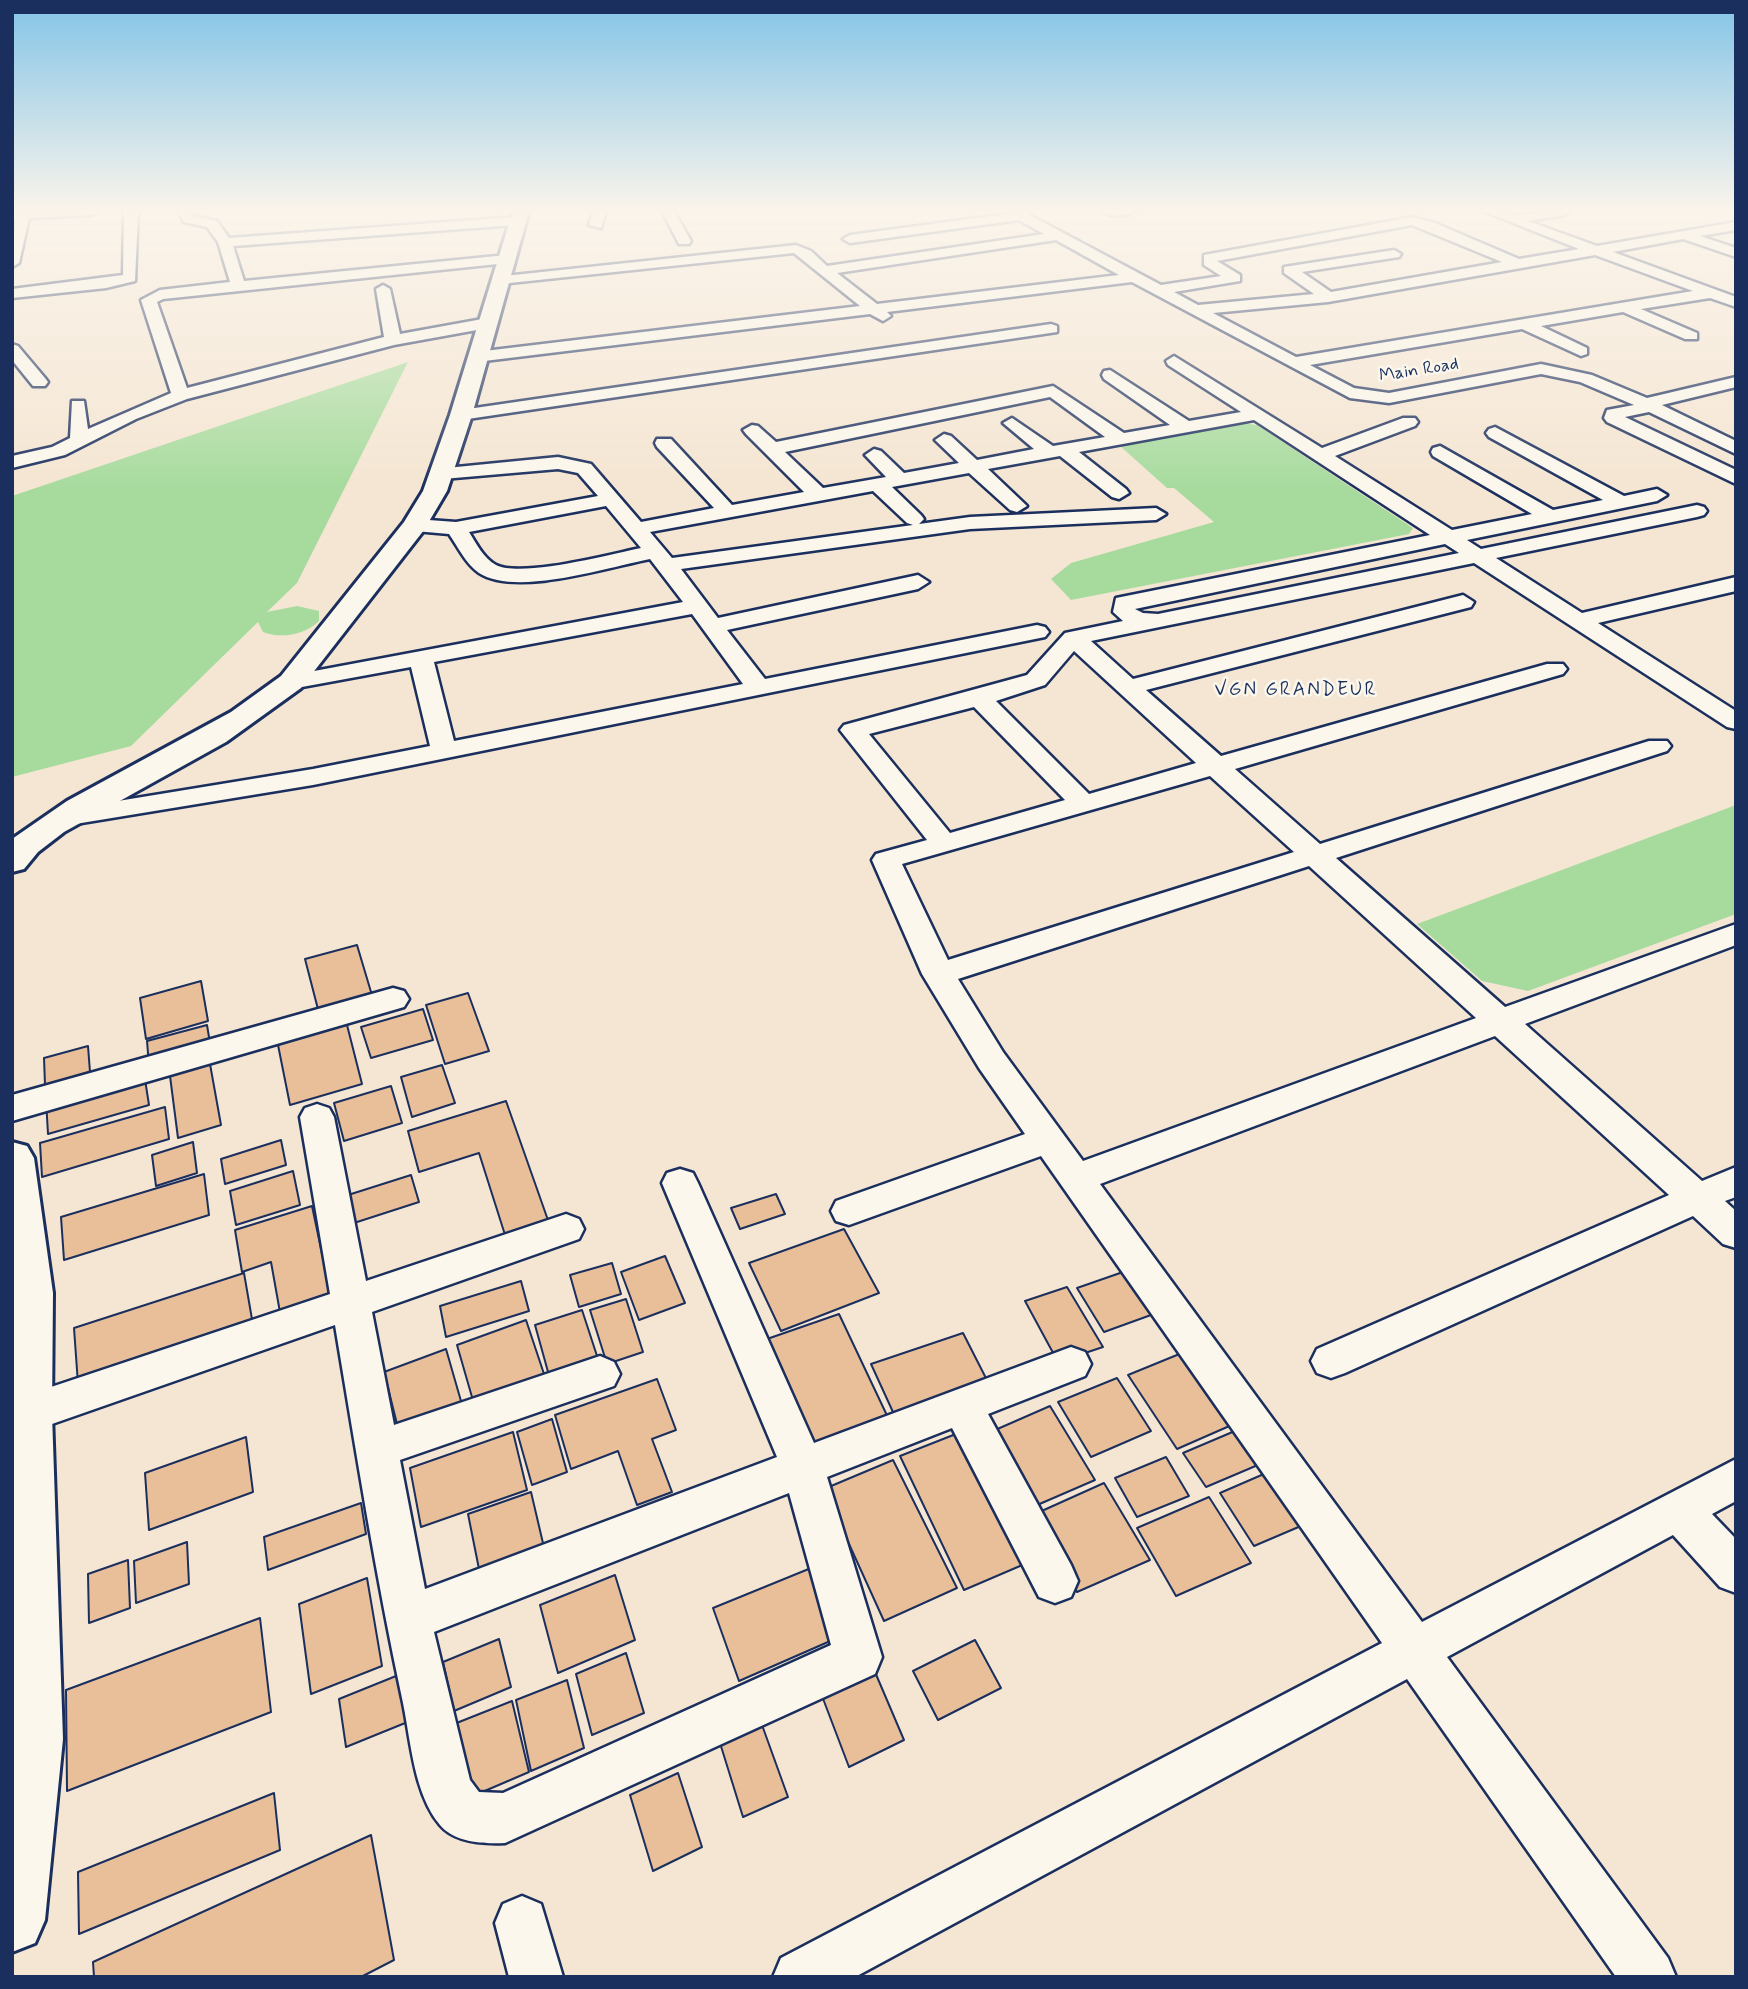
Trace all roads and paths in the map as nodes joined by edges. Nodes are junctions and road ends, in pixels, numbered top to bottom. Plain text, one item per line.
1 (150, 304) edge
2 (386, 304) edge
3 (493, 304) edge
4 (865, 304) edge
5 (922, 304) edge
6 (1185, 304) edge
7 (1259, 304) edge
8 (1643, 304) edge
9 (1623, 307) junction
10 (873, 310) junction
11 (1196, 310) junction
12 (488, 323) junction
13 (1523, 324) junction
14 (1051, 329) dead end
15 (1691, 336) dead end
16 (393, 340) junction
17 (925, 346) junction
18 (12, 349) edge
19 (1581, 351) dead end
20 (476, 357) junction
21 (1174, 361) dead end
22 (1292, 363) junction
23 (1110, 375) dead end
24 (39, 382) dead end
25 (1736, 382) edge
26 (181, 395) junction
27 (78, 405) dead end
28 (1645, 405) junction
29 (1384, 408) dead end
30 (1257, 414) junction
31 (461, 415) junction
32 (1409, 422) junction
33 (1012, 423) dead end
34 (1185, 428) junction
35 (752, 430) dead end
36 (1426, 432) dead end
37 (1495, 433) dead end
38 (1120, 439) junction
39 (79, 440) junction
40 (944, 440) dead end
41 (664, 443) dead end
42 (1736, 448) edge
43 (771, 449) junction
44 (1057, 451) junction
45 (1440, 452) dead end
46 (874, 455) dead end
47 (1320, 455) junction
48 (12, 462) edge
49 (973, 466) junction
50 (443, 473) junction
51 (1736, 478) edge
52 (900, 480) junction
53 (877, 484) junction
54 (1119, 493) dead end
55 (819, 495) junction
56 (1657, 495) dead end
57 (609, 500) junction
58 (1621, 502) junction
59 (776, 503) junction
60 (1017, 506) dead end
61 (1697, 511) dead end
62 (728, 512) junction
63 (1156, 514) dead end
64 (1549, 516) junction
65 (914, 519) dead end
66 (415, 525) junction
67 (798, 526) dead end
68 (456, 528) junction
69 (634, 529) junction
70 (1446, 537) junction
71 (1476, 555) junction
72 (660, 558) junction
73 (918, 582) dead end
74 (1736, 584) edge
75 (1463, 603) dead end
76 (699, 606) junction
77 (1164, 619) junction
78 (1577, 621) junction
79 (713, 626) junction
80 (1037, 632) dead end
81 (1073, 638) junction
82 (421, 659) junction
83 (1556, 669) dead end
84 (291, 682) junction
85 (758, 687) junction
86 (1128, 687) junction
87 (979, 698) junction
88 (1729, 711) edge
89 (1658, 746) dead end
90 (444, 750) junction
91 (1214, 764) junction
92 (1082, 802) junction
93 (63, 818) junction
94 (944, 843) junction
95 (1315, 855) junction
96 (12, 861) edge
97 (1736, 934) edge
98 (938, 974) junction
99 (393, 999) dead end
100 (1501, 1021) junction
101 (12, 1108) edge
102 (317, 1117) dead end
103 (1049, 1139) junction
104 (12, 1158) edge
105 (1077, 1178) junction
106 (1736, 1181) edge
107 (680, 1183) dead end
108 (1697, 1198) junction
109 (849, 1210) dead end
110 (566, 1229) dead end
111 (1736, 1233) edge
112 (21, 1296) edge
113 (352, 1304) junction
114 (1331, 1361) dead end
115 (1071, 1364) dead end
116 (600, 1374) dead end
117 (962, 1406) junction
118 (20, 1417) edge
119 (378, 1449) junction
120 (803, 1467) junction
121 (1736, 1479) edge
122 (1678, 1509) junction
123 (1736, 1571) edge
124 (1055, 1581) dead end
125 (408, 1619) junction
126 (1415, 1649) junction
127 (23, 1743) edge
128 (12, 1920) edge
129 (522, 1923) dead end
130 (536, 1977) edge
131 (800, 1977) edge
132 (1648, 1977) edge

1 - 26 street
2 - 16 street
3 - 12 street
4 - 10 street
5 - 10 street
6 - 11 street, Main Road
7 - 11 street
8 - 9 street
9 - 13 street
9 - 15 street
10 - 17 street
10 - 20 street
11 - 22 street, Main Road
12 - 16 street
12 - 20 street
13 - 19 street
13 - 22 street
14 - 17 street
16 - 26 street
17 - 31 street
18 - 24 street
20 - 31 street
21 - 30 street
22 - 28 street, Main Road
23 - 34 street
25 - 28 street
26 - 39 street
27 - 39 street
28 - 42 street, Main Road
28 - 51 street
29 - 32 street
30 - 34 street
30 - 47 street
31 - 50 street
32 - 36 street
32 - 47 street
33 - 44 street
34 - 38 street
35 - 43 street
37 - 58 street
38 - 43 street
38 - 44 street
39 - 48 street
40 - 49 street
41 - 62 street
43 - 55 street
44 - 49 street
44 - 54 street
45 - 64 street
46 - 52 street
47 - 70 street
49 - 52 street
49 - 60 street
50 - 57 street
50 - 66 street
52 - 53 street
53 - 55 street
53 - 65 street
55 - 59 street
56 - 58 street
57 - 68 street
57 - 69 street
58 - 64 street
59 - 62 street
59 - 67 street
61 - 71 street
62 - 69 street
63 - 72 street
64 - 70 street
66 - 68 street
66 - 84 street
68 - 72 street
69 - 72 street
70 - 71 street
70 - 77 street
71 - 77 street
71 - 78 street
72 - 76 street
73 - 79 street
74 - 78 street
75 - 86 street
76 - 79 street
76 - 82 street
77 - 81 street
78 - 88 street
79 - 85 street
80 - 85 street
81 - 86 street
81 - 87 street
82 - 84 street
82 - 90 street
83 - 91 street
84 - 93 street
85 - 90 street
86 - 91 street
87 - 92 street
87 - 94 street
89 - 95 street
90 - 93 street
91 - 92 street
91 - 95 street
92 - 94 street
93 - 96 street
94 - 98 street
95 - 98 street
95 - 100 street
97 - 100 street
98 - 103 street
99 - 101 street
100 - 105 street
100 - 108 street
102 - 113 street
103 - 105 street
103 - 109 street
104 - 112 street
105 - 126 street
106 - 108 street
107 - 120 street
108 - 111 street
108 - 114 street
110 - 113 street
112 - 118 street
113 - 118 street
113 - 119 street
115 - 117 street
116 - 119 street
117 - 120 street
117 - 124 street
118 - 127 street
119 - 125 street
120 - 125 street
120 - 125 street
121 - 122 street
122 - 123 street
122 - 126 street
126 - 131 street
126 - 132 street
127 - 128 street
129 - 130 street

